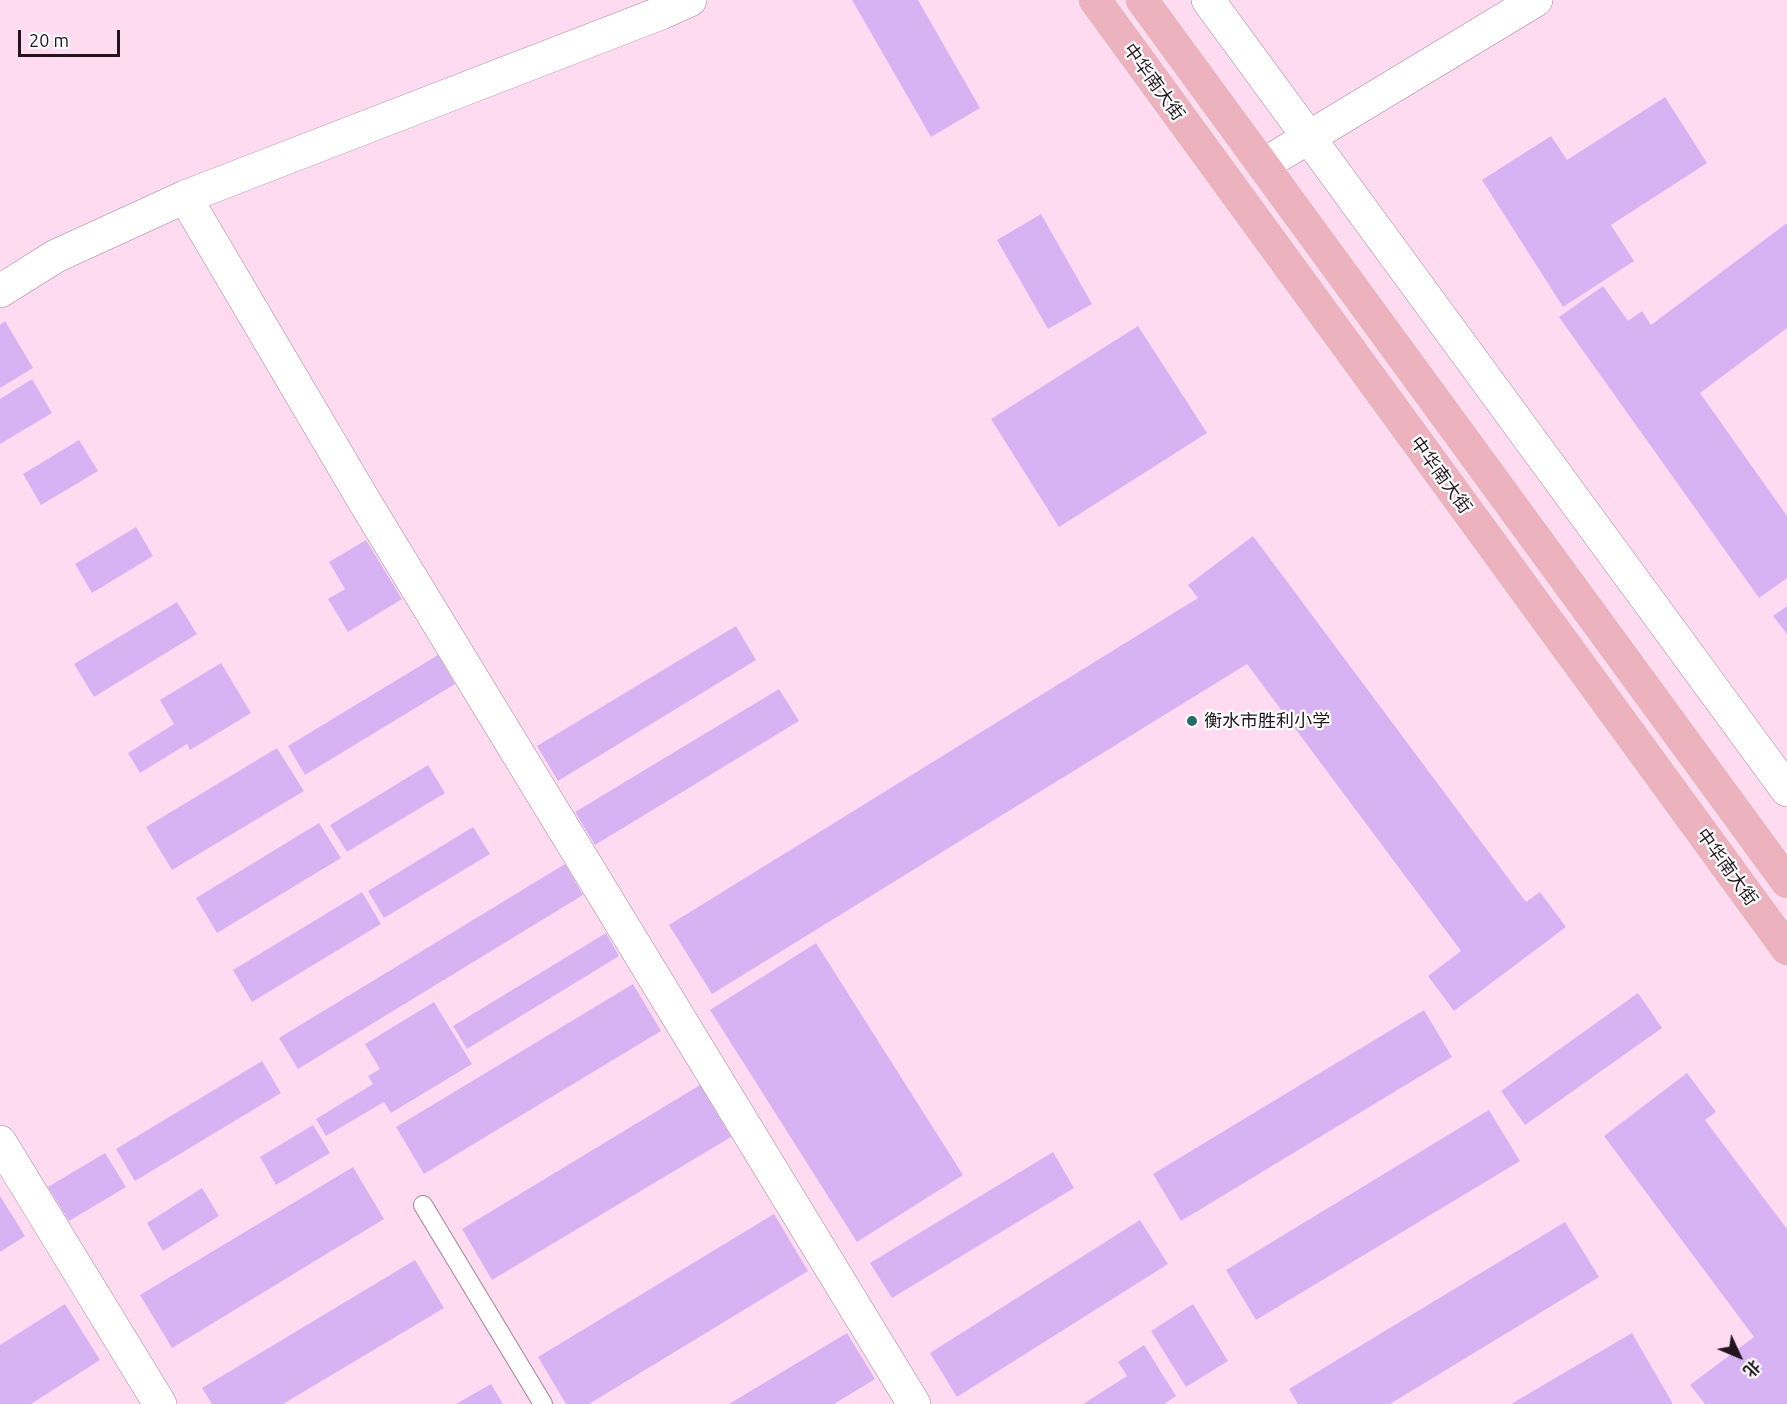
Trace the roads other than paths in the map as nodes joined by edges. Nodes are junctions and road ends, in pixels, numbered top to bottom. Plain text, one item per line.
1 (690, 0) edge
2 (1095, 0) edge
3 (1142, 0) edge
4 (1208, 0) edge
5 (1536, 0) edge
6 (1309, 137) junction
7 (1263, 165) junction
8 (185, 197) junction
9 (0, 291) edge
10 (1787, 790) edge
11 (1787, 882) edge
12 (1787, 949) edge
13 (0, 1142) edge
14 (423, 1205) dead end
15 (160, 1404) edge
16 (543, 1404) edge
17 (914, 1404) edge

1 - 8 street
2 - 12 main road, 中华南大街
3 - 7 main road
4 - 6 street
5 - 6 street
6 - 7 street
6 - 10 street
7 - 11 main road
8 - 9 street
8 - 17 street
13 - 15 street
14 - 16 lane

